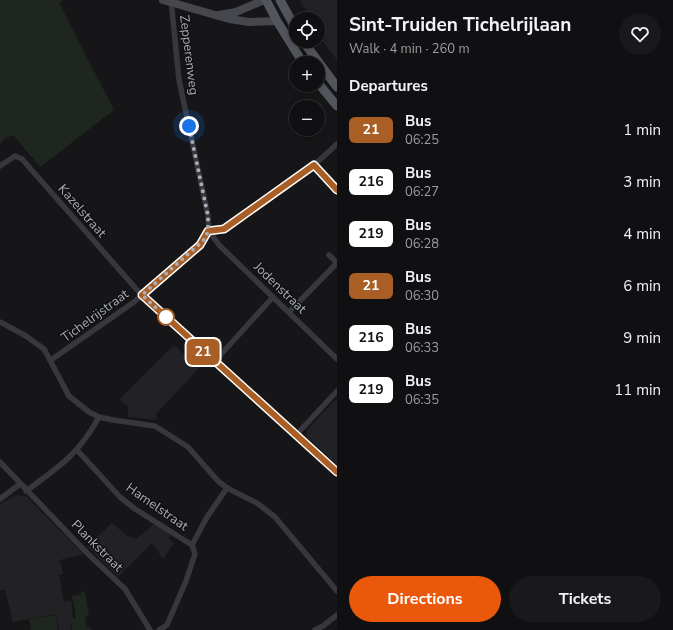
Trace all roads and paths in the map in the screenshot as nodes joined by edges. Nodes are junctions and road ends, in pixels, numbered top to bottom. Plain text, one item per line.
1 (163, 0) edge
2 (265, 0) edge
3 (280, 0) edge
4 (171, 2) edge
5 (218, 16) junction
6 (289, 16) edge
7 (277, 21) junction
8 (308, 48) edge
9 (299, 56) edge
10 (337, 87) edge
11 (325, 91) edge
12 (337, 106) edge
13 (337, 144) edge
14 (314, 165) junction
15 (0, 166) edge
16 (337, 190) edge
17 (208, 231) junction
18 (329, 255) dead end
19 (142, 295) junction
20 (273, 297) junction
21 (289, 312) junction
22 (0, 322) edge
23 (337, 359) edge
24 (51, 360) junction
25 (214, 362) junction
26 (337, 391) edge
27 (100, 417) junction
28 (296, 435) junction
29 (78, 450) junction
30 (0, 462) edge
31 (337, 472) edge
32 (20, 484) junction
33 (227, 488) junction
34 (26, 491) junction
35 (0, 499) edge
36 (192, 545) junction
37 (337, 591) edge
38 (337, 615) edge
39 (150, 630) edge
40 (159, 630) edge
41 (317, 630) edge

1 - 4 main road
2 - 5 main road
2 - 7 main road
3 - 6 main road
4 - 5 main road
4 - 17 street, Zepperenweg
5 - 7 main road
7 - 9 main road
8 - 10 main road
11 - 12 main road
13 - 14 street
14 - 16 street
14 - 17 street
15 - 19 street, Kazelstraat
17 - 19 street, Tichelrijstraat
17 - 20 street, Jodenstraat
18 - 21 street
19 - 24 street, Tichelrijstraat
19 - 25 street
20 - 21 street, Jodenstraat
20 - 25 street
21 - 23 street, Jodenstraat
22 - 24 street
24 - 27 street
25 - 28 street
26 - 28 street
27 - 29 street
27 - 33 street
28 - 31 street
29 - 34 street
29 - 36 street, Hamelstraat
30 - 32 street, Plankstraat
32 - 34 street, Plankstraat
32 - 35 street
33 - 36 street
33 - 37 street
34 - 39 street, Plankstraat
36 - 40 street
38 - 41 street

